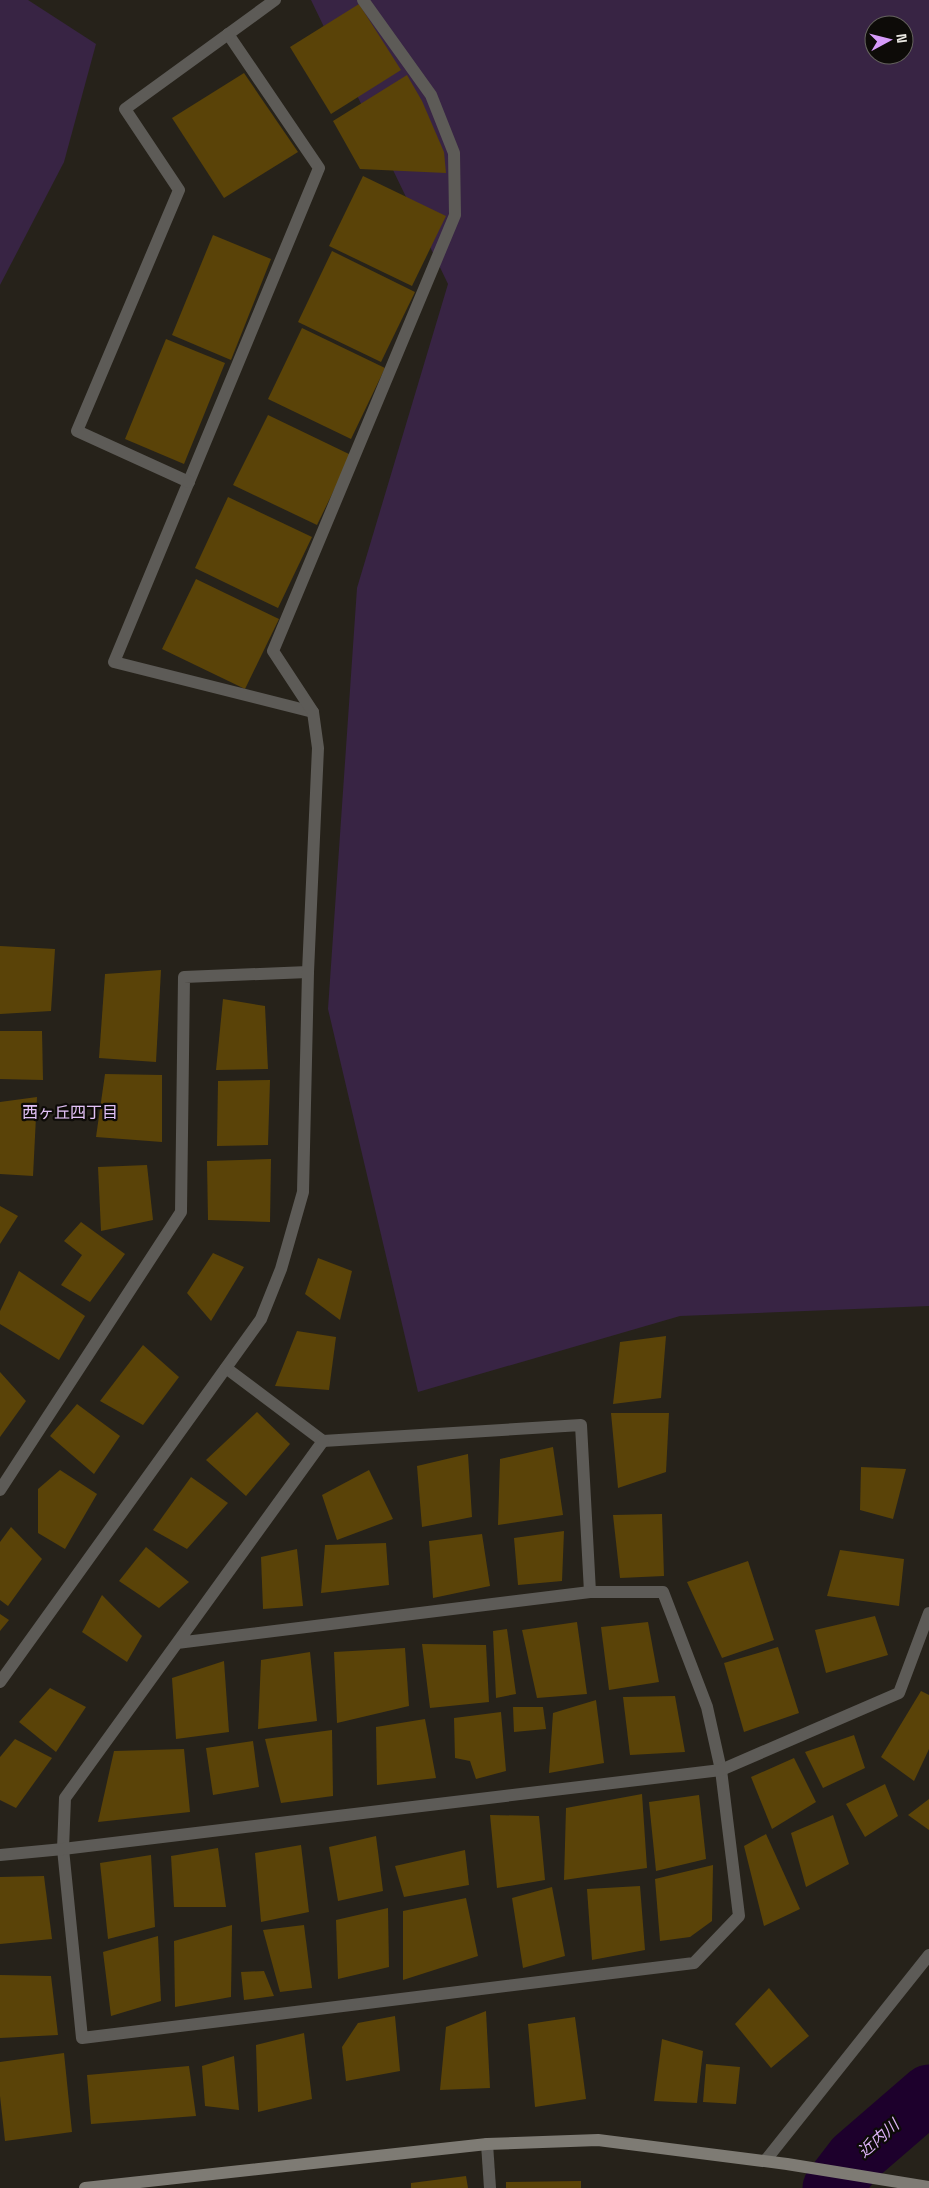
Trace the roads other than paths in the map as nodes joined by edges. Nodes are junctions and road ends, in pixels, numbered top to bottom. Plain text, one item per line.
1 (275, 0) edge
2 (363, 0) edge
3 (228, 34) junction
4 (189, 482) junction
5 (313, 712) junction
6 (308, 972) junction
7 (226, 1368) junction
8 (323, 1441) junction
9 (0, 1490) edge
10 (590, 1592) junction
11 (929, 1613) edge
12 (176, 1643) junction
13 (0, 1682) edge
14 (721, 1770) junction
15 (63, 1849) junction
16 (0, 1855) edge
17 (929, 1955) edge
18 (487, 2144) junction
19 (765, 2161) junction
20 (929, 2187) edge
21 (85, 2188) edge
22 (490, 2188) edge

1 - 3 street
2 - 5 street
3 - 4 street
3 - 4 street
4 - 5 street
5 - 6 street
6 - 7 street
6 - 9 street
7 - 8 street
7 - 13 street
8 - 10 street
8 - 12 street
10 - 12 street
10 - 14 street
11 - 14 street
12 - 15 street
14 - 15 street
14 - 15 street
15 - 16 street
17 - 19 street
18 - 19 street
18 - 21 street
18 - 22 street
19 - 20 street

